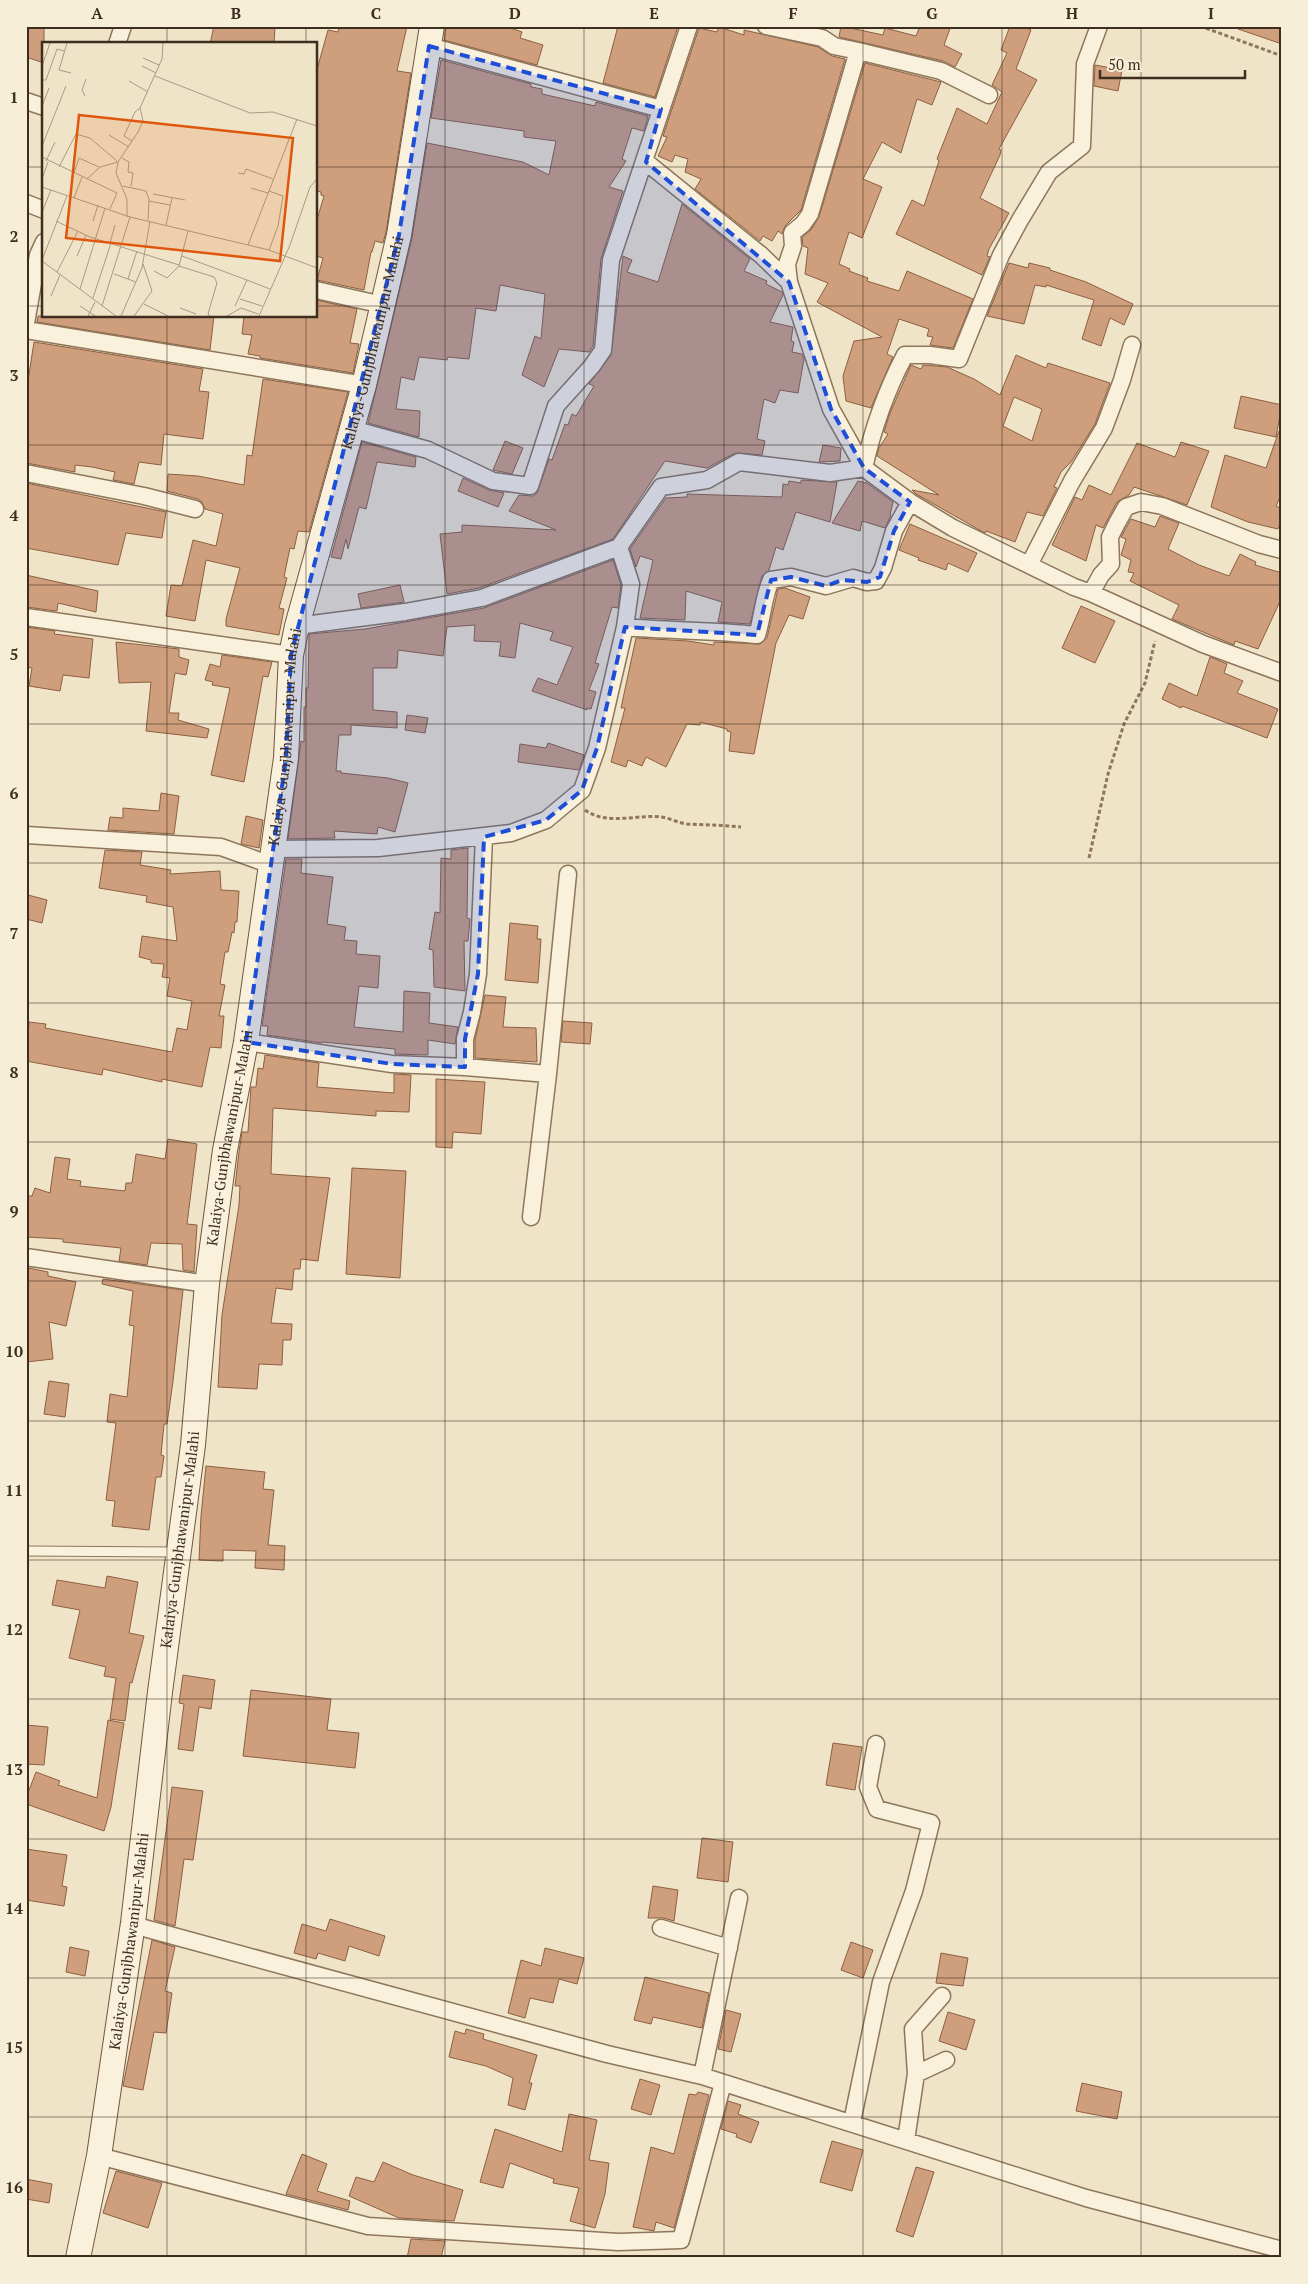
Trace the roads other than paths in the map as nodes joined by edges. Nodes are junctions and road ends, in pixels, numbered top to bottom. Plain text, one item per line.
1 (123, 26) edge
2 (689, 26) edge
3 (766, 26) edge
4 (1099, 26) edge
5 (430, 36) edge
6 (118, 42) edge
7 (858, 51) junction
8 (989, 95) dead end
9 (26, 101) edge
10 (42, 106) edge
11 (661, 109) junction
12 (646, 162) junction
13 (26, 203) edge
14 (42, 209) edge
15 (42, 246) edge
16 (789, 282) junction
17 (318, 290) edge
18 (383, 304) junction
19 (26, 323) edge
20 (26, 330) edge
21 (1132, 344) dead end
22 (364, 385) junction
23 (352, 430) junction
24 (864, 468) junction
25 (26, 473) edge
26 (910, 502) junction
27 (195, 509) dead end
28 (619, 547) junction
29 (1282, 550) edge
30 (1029, 565) junction
31 (1091, 593) junction
32 (26, 617) edge
33 (297, 626) junction
34 (625, 628) junction
35 (291, 655) junction
36 (1282, 673) edge
37 (26, 835) edge
38 (484, 837) junction
39 (272, 857) junction
40 (568, 874) dead end
41 (246, 1042) junction
42 (465, 1067) junction
43 (548, 1074) junction
44 (531, 1217) dead end
45 (26, 1257) edge
46 (208, 1284) junction
47 (26, 1550) edge
48 (179, 1552) junction
49 (876, 1744) dead end
50 (739, 1898) dead end
51 (133, 1925) junction
52 (661, 1928) dead end
53 (729, 1948) junction
54 (942, 1996) dead end
55 (946, 2060) dead end
56 (916, 2074) junction
57 (702, 2076) junction
58 (723, 2083) junction
59 (852, 2122) junction
60 (906, 2140) junction
61 (99, 2156) junction
62 (1282, 2250) edge
63 (78, 2258) edge

1 - 6 street
2 - 11 street
3 - 7 street
4 - 24 street
5 - 11 street
5 - 18 street, Kalaiya-Gunjbhawanipur-Malahi
7 - 8 street
7 - 16 street
9 - 10 street
11 - 12 street
12 - 16 street
12 - 23 street
13 - 14 street
15 - 19 street
16 - 24 street
17 - 18 street
18 - 22 street, Kalaiya-Gunjbhawanipur-Malahi
20 - 22 street
21 - 30 street
22 - 23 street, Kalaiya-Gunjbhawanipur-Malahi
23 - 33 street, Kalaiya-Gunjbhawanipur-Malahi
24 - 26 street
24 - 28 street
25 - 27 street
26 - 30 street
26 - 34 street
28 - 33 street
28 - 34 street
29 - 31 street
30 - 31 street
31 - 36 street
32 - 35 street
33 - 35 street, Kalaiya-Gunjbhawanipur-Malahi
34 - 38 street
35 - 39 street, Kalaiya-Gunjbhawanipur-Malahi
37 - 39 street
38 - 39 street
38 - 42 street
39 - 41 street, Kalaiya-Gunjbhawanipur-Malahi
40 - 43 street
41 - 42 street
41 - 46 street, Kalaiya-Gunjbhawanipur-Malahi
42 - 43 street
43 - 44 street
45 - 46 street
46 - 48 street, Kalaiya-Gunjbhawanipur-Malahi
47 - 48 lane
48 - 51 street, Kalaiya-Gunjbhawanipur-Malahi
49 - 59 street
50 - 53 street
51 - 57 street
51 - 61 street, Kalaiya-Gunjbhawanipur-Malahi
52 - 53 street
53 - 57 street
54 - 56 street
55 - 56 street
56 - 60 street
57 - 58 street
58 - 59 street
58 - 61 street
59 - 60 street
60 - 62 street
61 - 63 street, Kalaiya-Gunjbhawanipur-Malahi

